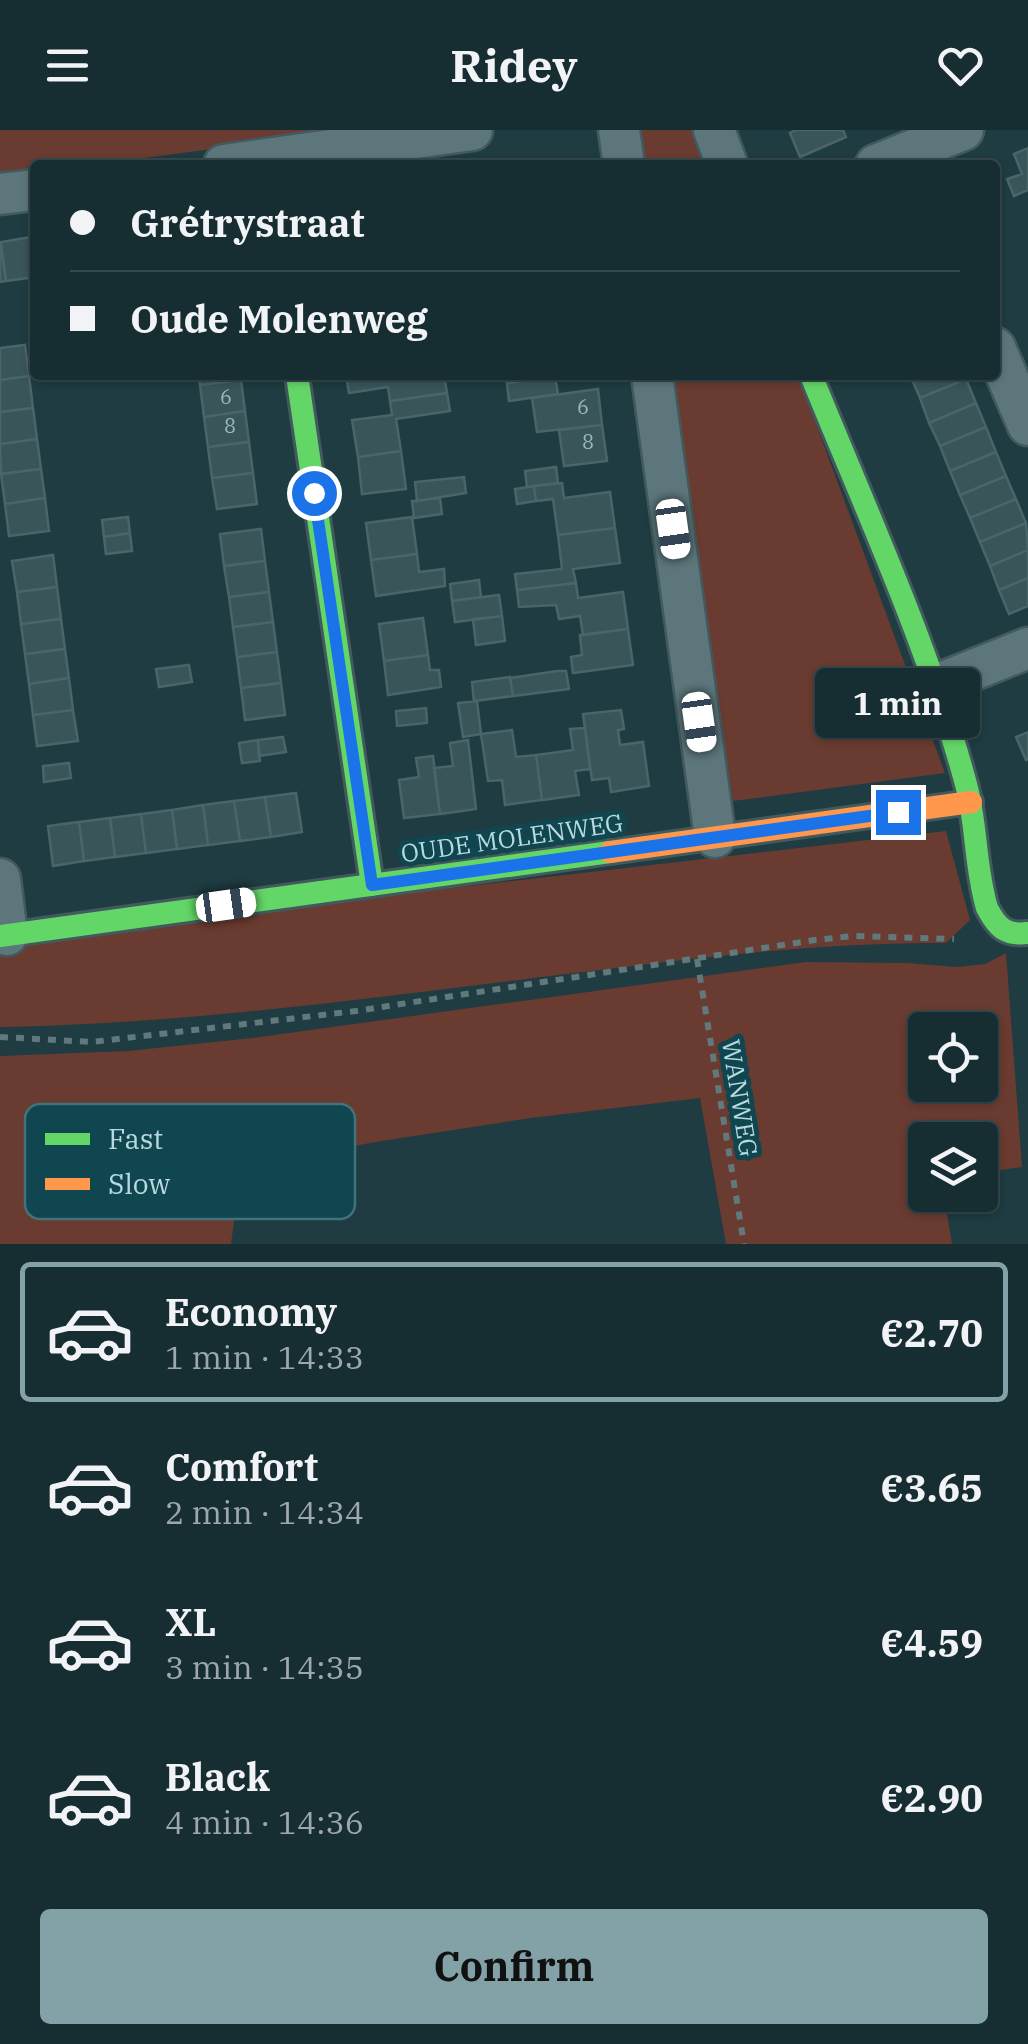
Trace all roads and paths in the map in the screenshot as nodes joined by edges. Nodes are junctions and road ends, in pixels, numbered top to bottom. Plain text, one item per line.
1 (472, 130) edge
2 (619, 130) edge
3 (714, 130) edge
4 (963, 130) edge
5 (279, 160) edge
6 (623, 160) edge
7 (726, 160) edge
8 (901, 160) edge
9 (30, 191) edge
10 (0, 194) edge
11 (1000, 360) edge
12 (298, 380) edge
13 (653, 380) edge
14 (813, 380) edge
15 (1028, 425) edge
16 (1028, 648) edge
17 (936, 686) junction
18 (972, 802) junction
19 (715, 837) junction
20 (0, 880) edge
21 (372, 885) junction
22 (1028, 933) edge
23 (4, 936) edge
24 (966, 940) dead end
25 (697, 959) junction
26 (0, 1037) edge
27 (744, 1244) edge

1 - 5 street
2 - 6 street
3 - 7 street
4 - 8 street
9 - 10 street
11 - 15 street
12 - 21 street
13 - 19 street
14 - 17 street
16 - 17 street
17 - 18 street
18 - 19 street, OUDE MOLENWEG
18 - 22 street
19 - 21 street, OUDE MOLENWEG
20 - 23 street
21 - 23 street, OUDE MOLENWEG
24 - 25 path
25 - 26 path
25 - 27 path, WANWEG

